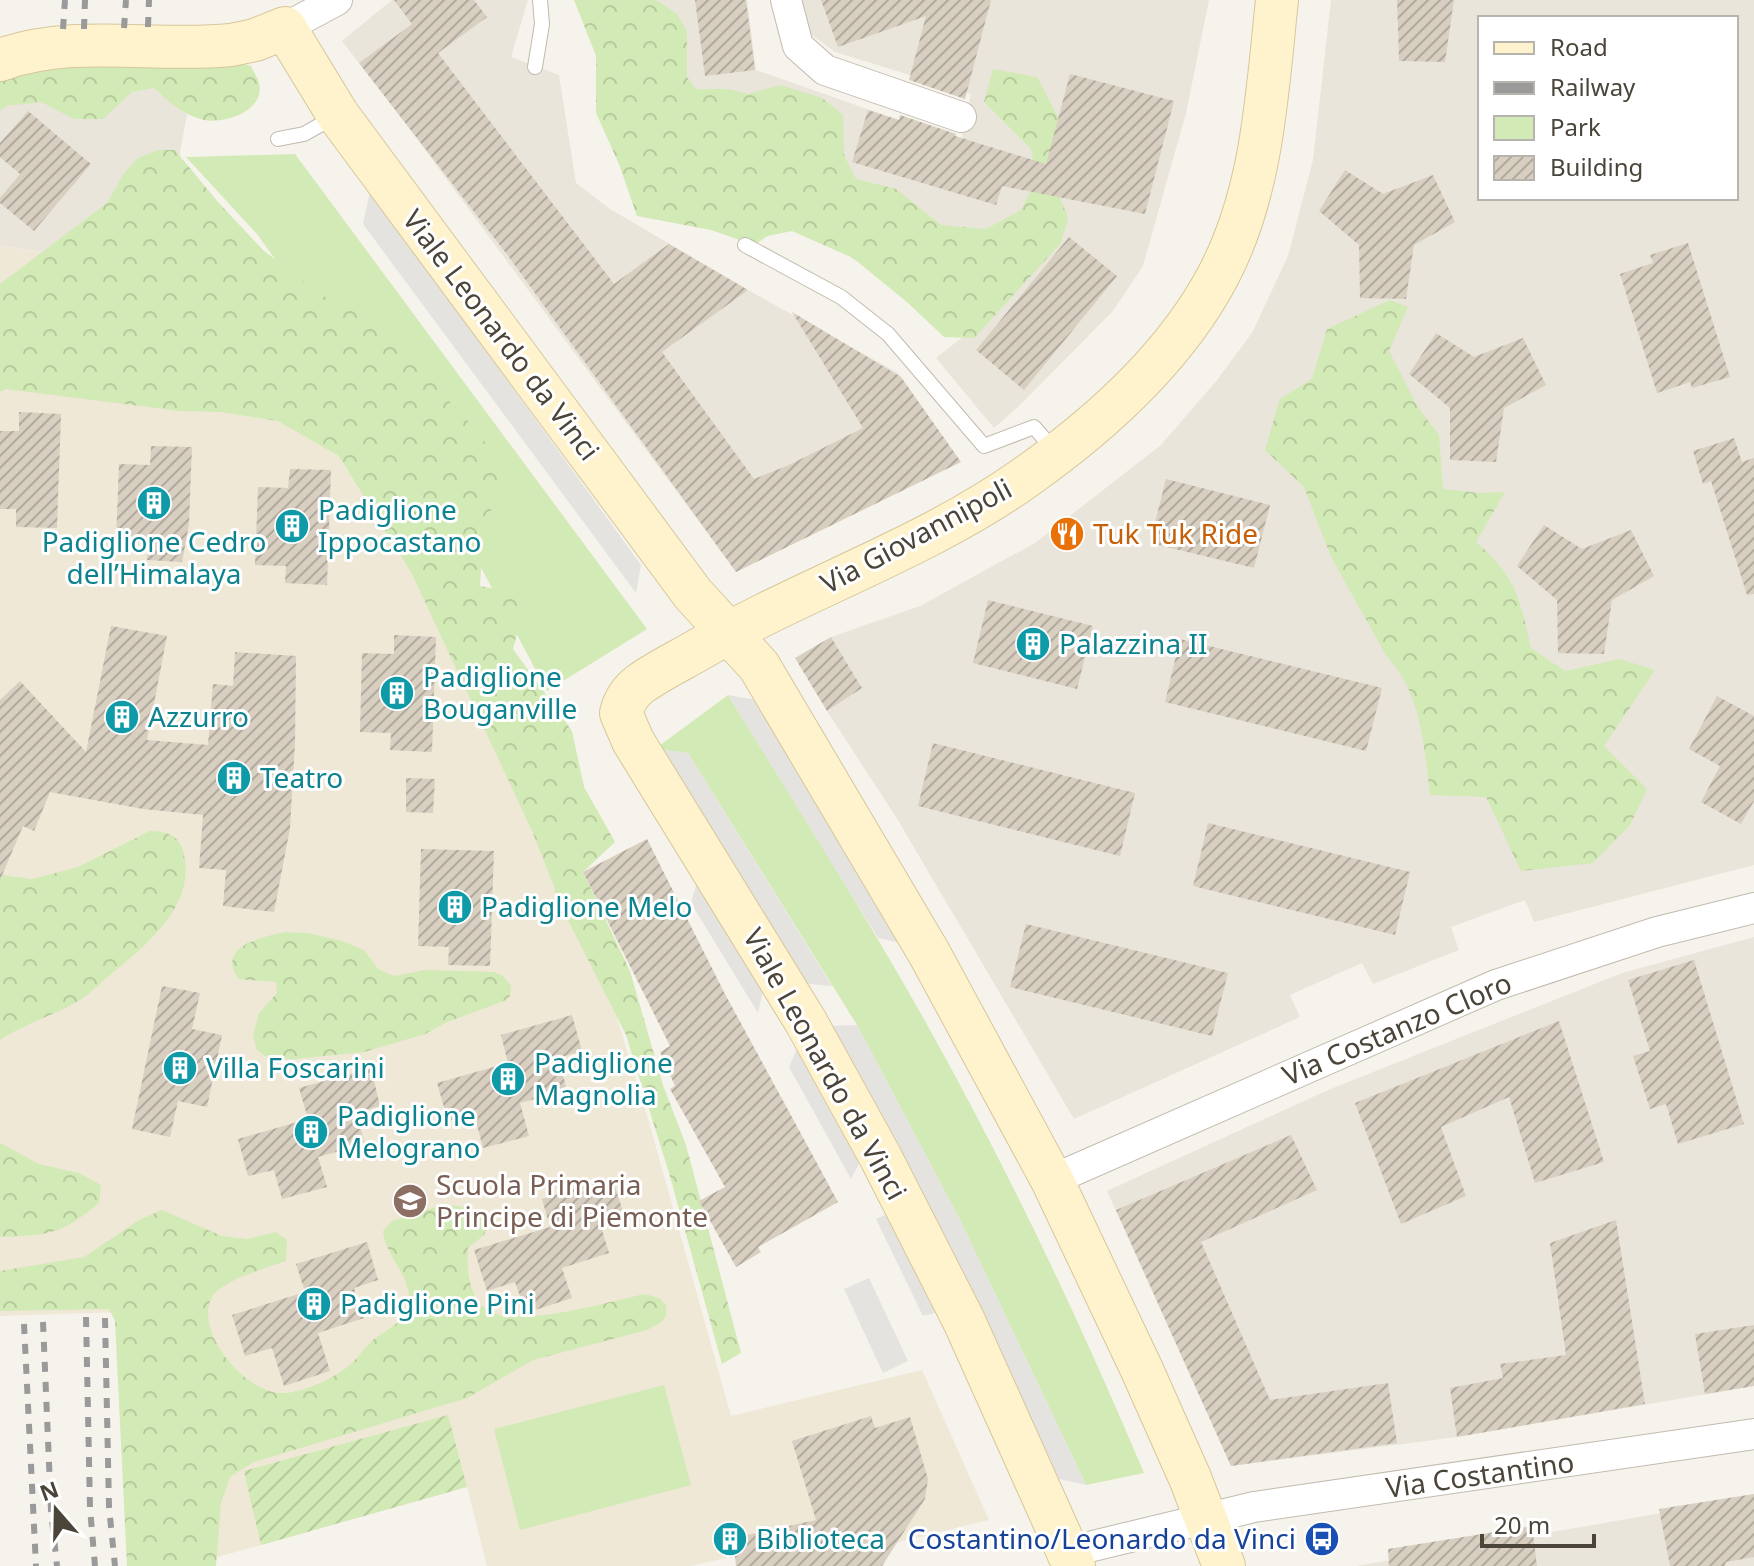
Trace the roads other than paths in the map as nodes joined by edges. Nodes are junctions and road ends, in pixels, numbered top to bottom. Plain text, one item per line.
1 (337, 0) edge
2 (540, 0) edge
3 (786, 0) edge
4 (1277, 0) edge
5 (285, 28) junction
6 (0, 60) edge
7 (535, 67) dead end
8 (338, 115) junction
9 (961, 117) dead end
10 (278, 139) dead end
11 (745, 245) dead end
12 (1057, 453) junction
13 (730, 631) junction
14 (1754, 908) edge
15 (1052, 1180) junction
16 (1754, 1434) edge
17 (1206, 1517) junction
18 (1071, 1559) edge
19 (1224, 1566) edge

1 - 5 street
2 - 7 lane
3 - 9 street
4 - 12 street, Via Giovannipoli
5 - 6 street
5 - 8 street, Viale Leonardo da Vinci
8 - 10 lane
8 - 13 street, Viale Leonardo da Vinci
11 - 12 lane
12 - 13 street, Via Giovannipoli
13 - 15 street, Viale Leonardo da Vinci
13 - 18 street, Viale Leonardo da Vinci
14 - 15 street, Via Costanzo Cloro
15 - 17 street, Viale Leonardo da Vinci
16 - 17 street, Via Costantino
17 - 18 street, Viale Leonardo da Vinci
17 - 19 street, Viale Leonardo da Vinci

